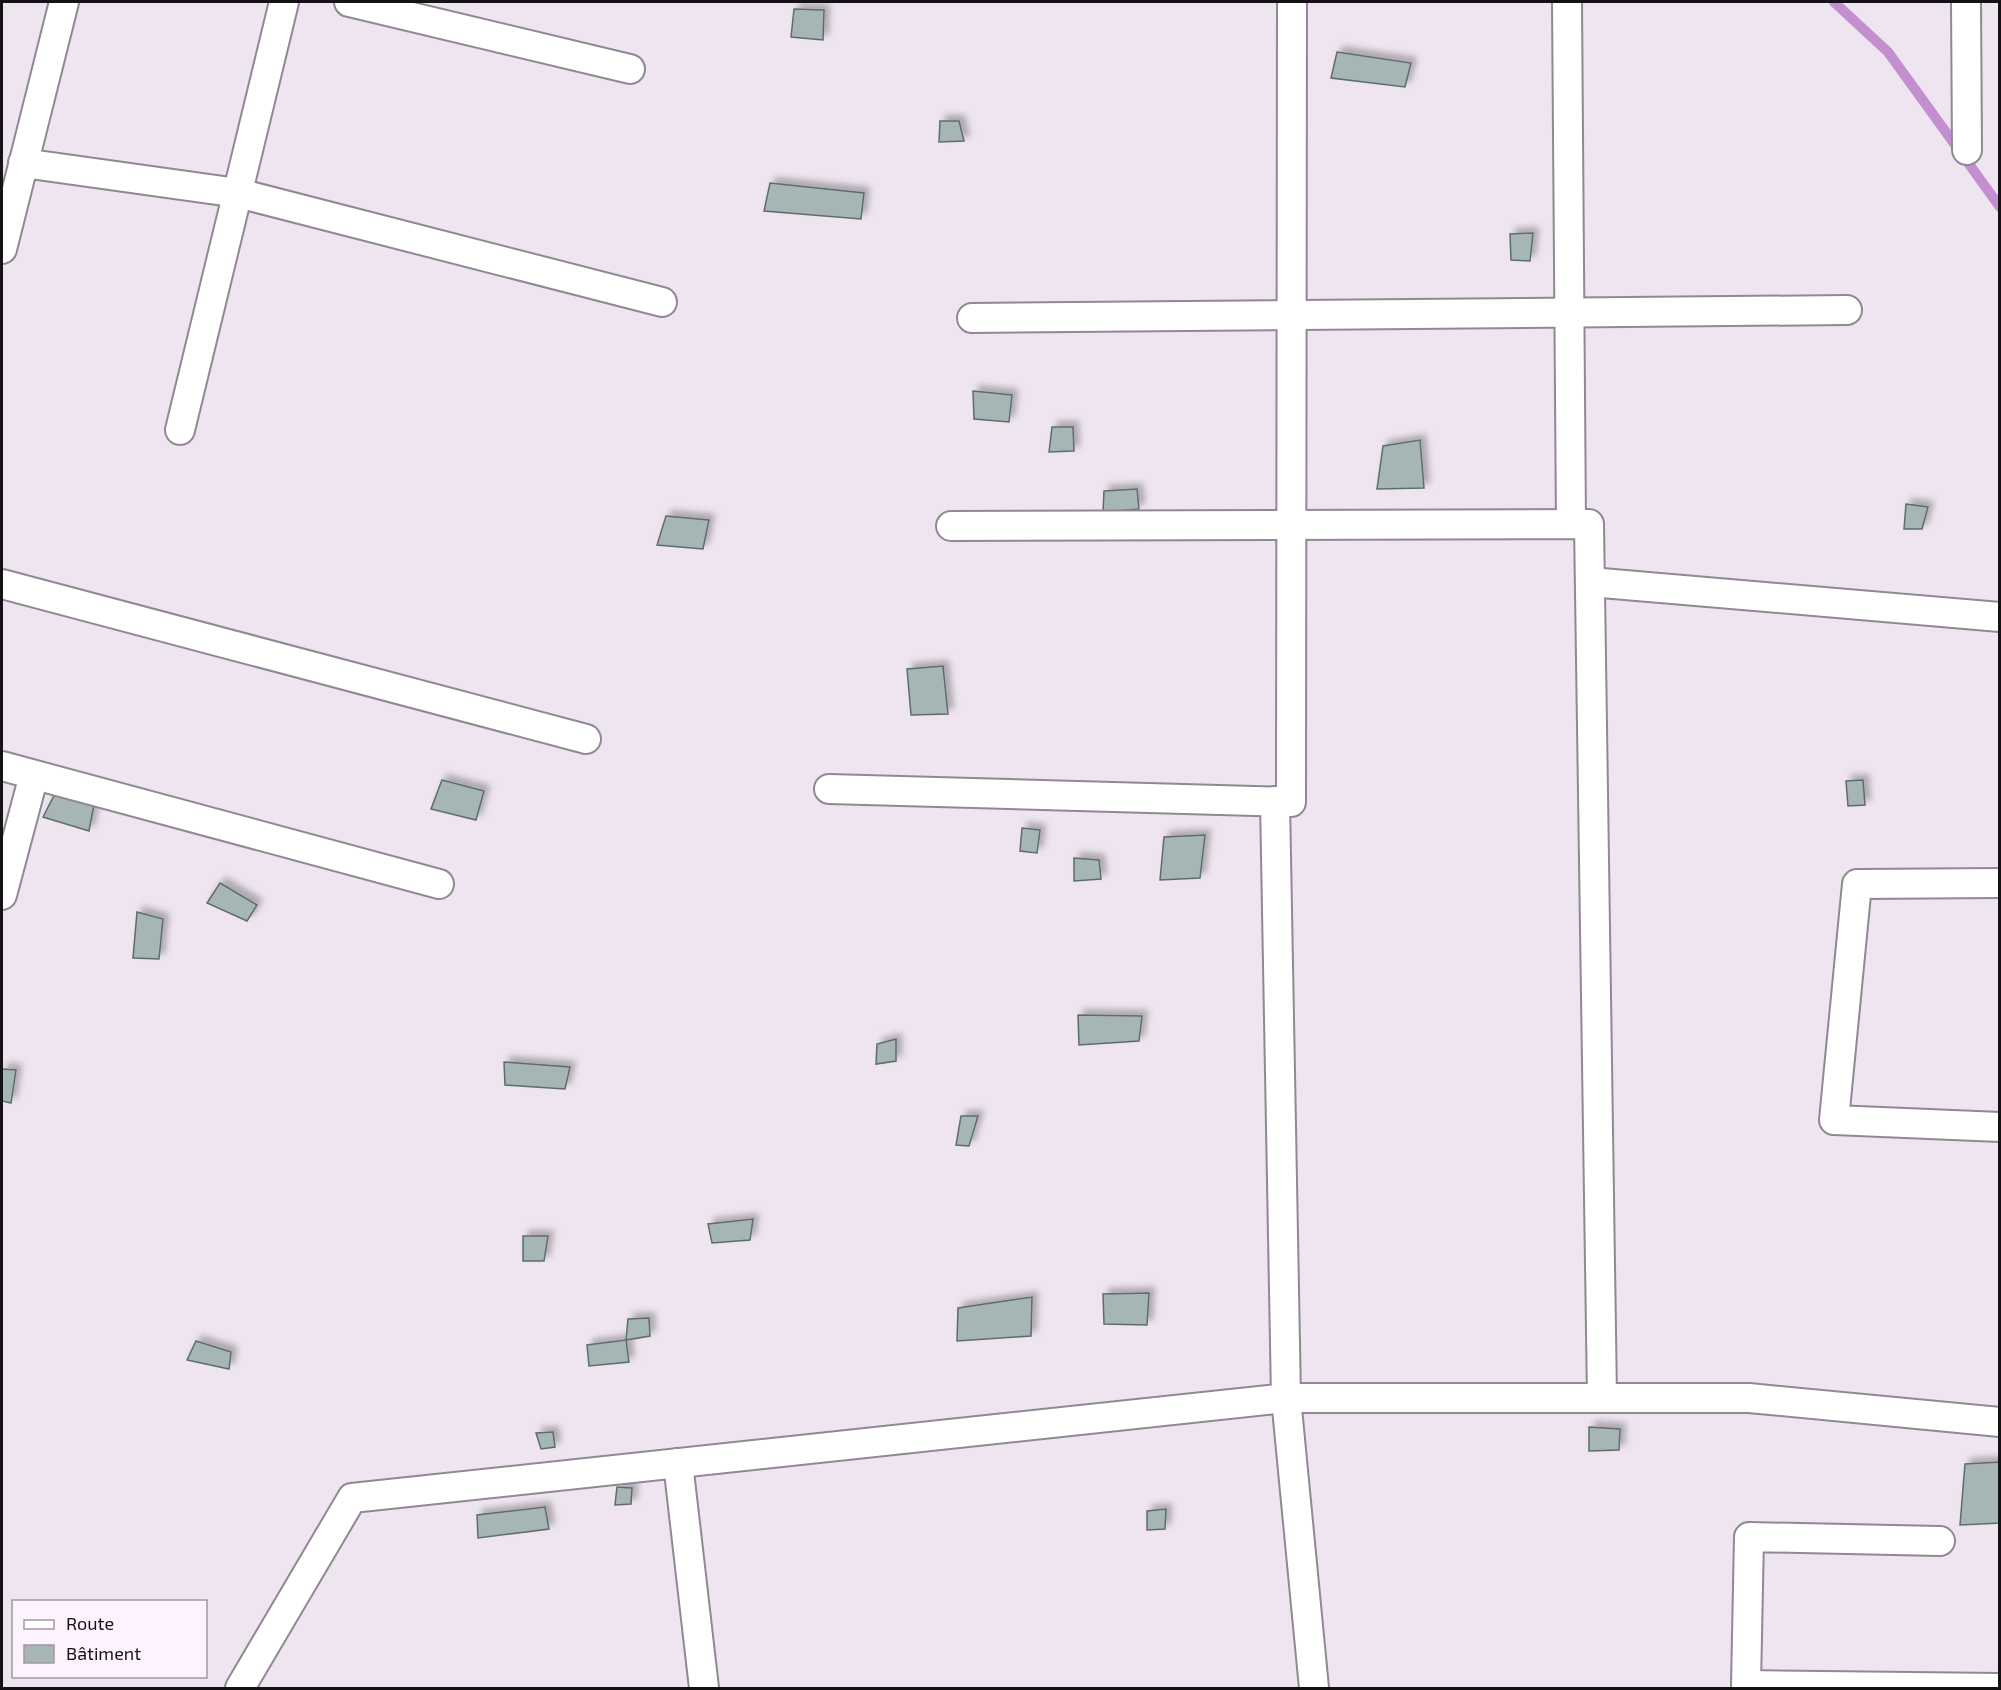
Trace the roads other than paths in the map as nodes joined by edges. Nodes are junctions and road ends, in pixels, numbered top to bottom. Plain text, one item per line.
1 (64, 2) edge
2 (284, 2) edge
3 (349, 2) edge
4 (1292, 2) edge
5 (1567, 2) edge
6 (1966, 2) edge
7 (630, 69) dead end
8 (1967, 150) dead end
9 (23, 163) junction
10 (238, 193) junction
11 (2, 249) edge
12 (662, 302) dead end
13 (1847, 310) dead end
14 (1570, 313) junction
15 (1292, 315) junction
16 (972, 318) dead end
17 (180, 430) dead end
18 (1292, 525) junction
19 (1571, 525) junction
20 (951, 526) dead end
21 (1590, 582) junction
22 (2, 584) edge
23 (2000, 617) edge
24 (586, 739) dead end
25 (2, 766) edge
26 (34, 775) junction
27 (829, 789) dead end
28 (1275, 801) junction
29 (2000, 883) edge
30 (438, 884) dead end
31 (2, 895) edge
32 (2000, 1127) edge
33 (1286, 1398) junction
34 (1602, 1398) junction
35 (2000, 1422) edge
36 (678, 1463) junction
37 (1941, 1541) dead end
38 (2000, 1688) edge
39 (240, 1689) edge
40 (704, 1689) edge
41 (1314, 1689) edge

1 - 9 street
2 - 10 street
3 - 7 street
4 - 15 street
5 - 14 street
6 - 8 street
9 - 10 street
9 - 11 street
10 - 12 street
10 - 17 street
13 - 14 street
14 - 15 street
14 - 19 street
15 - 16 street
15 - 18 street
18 - 19 street
18 - 20 street
18 - 28 street
19 - 21 street
21 - 23 street
21 - 34 street
22 - 24 street
25 - 26 street
26 - 30 street
26 - 31 street
27 - 28 street
28 - 33 street
29 - 32 street
33 - 34 street
33 - 36 street
33 - 41 street
34 - 35 street
36 - 39 street
36 - 40 street
37 - 38 street

